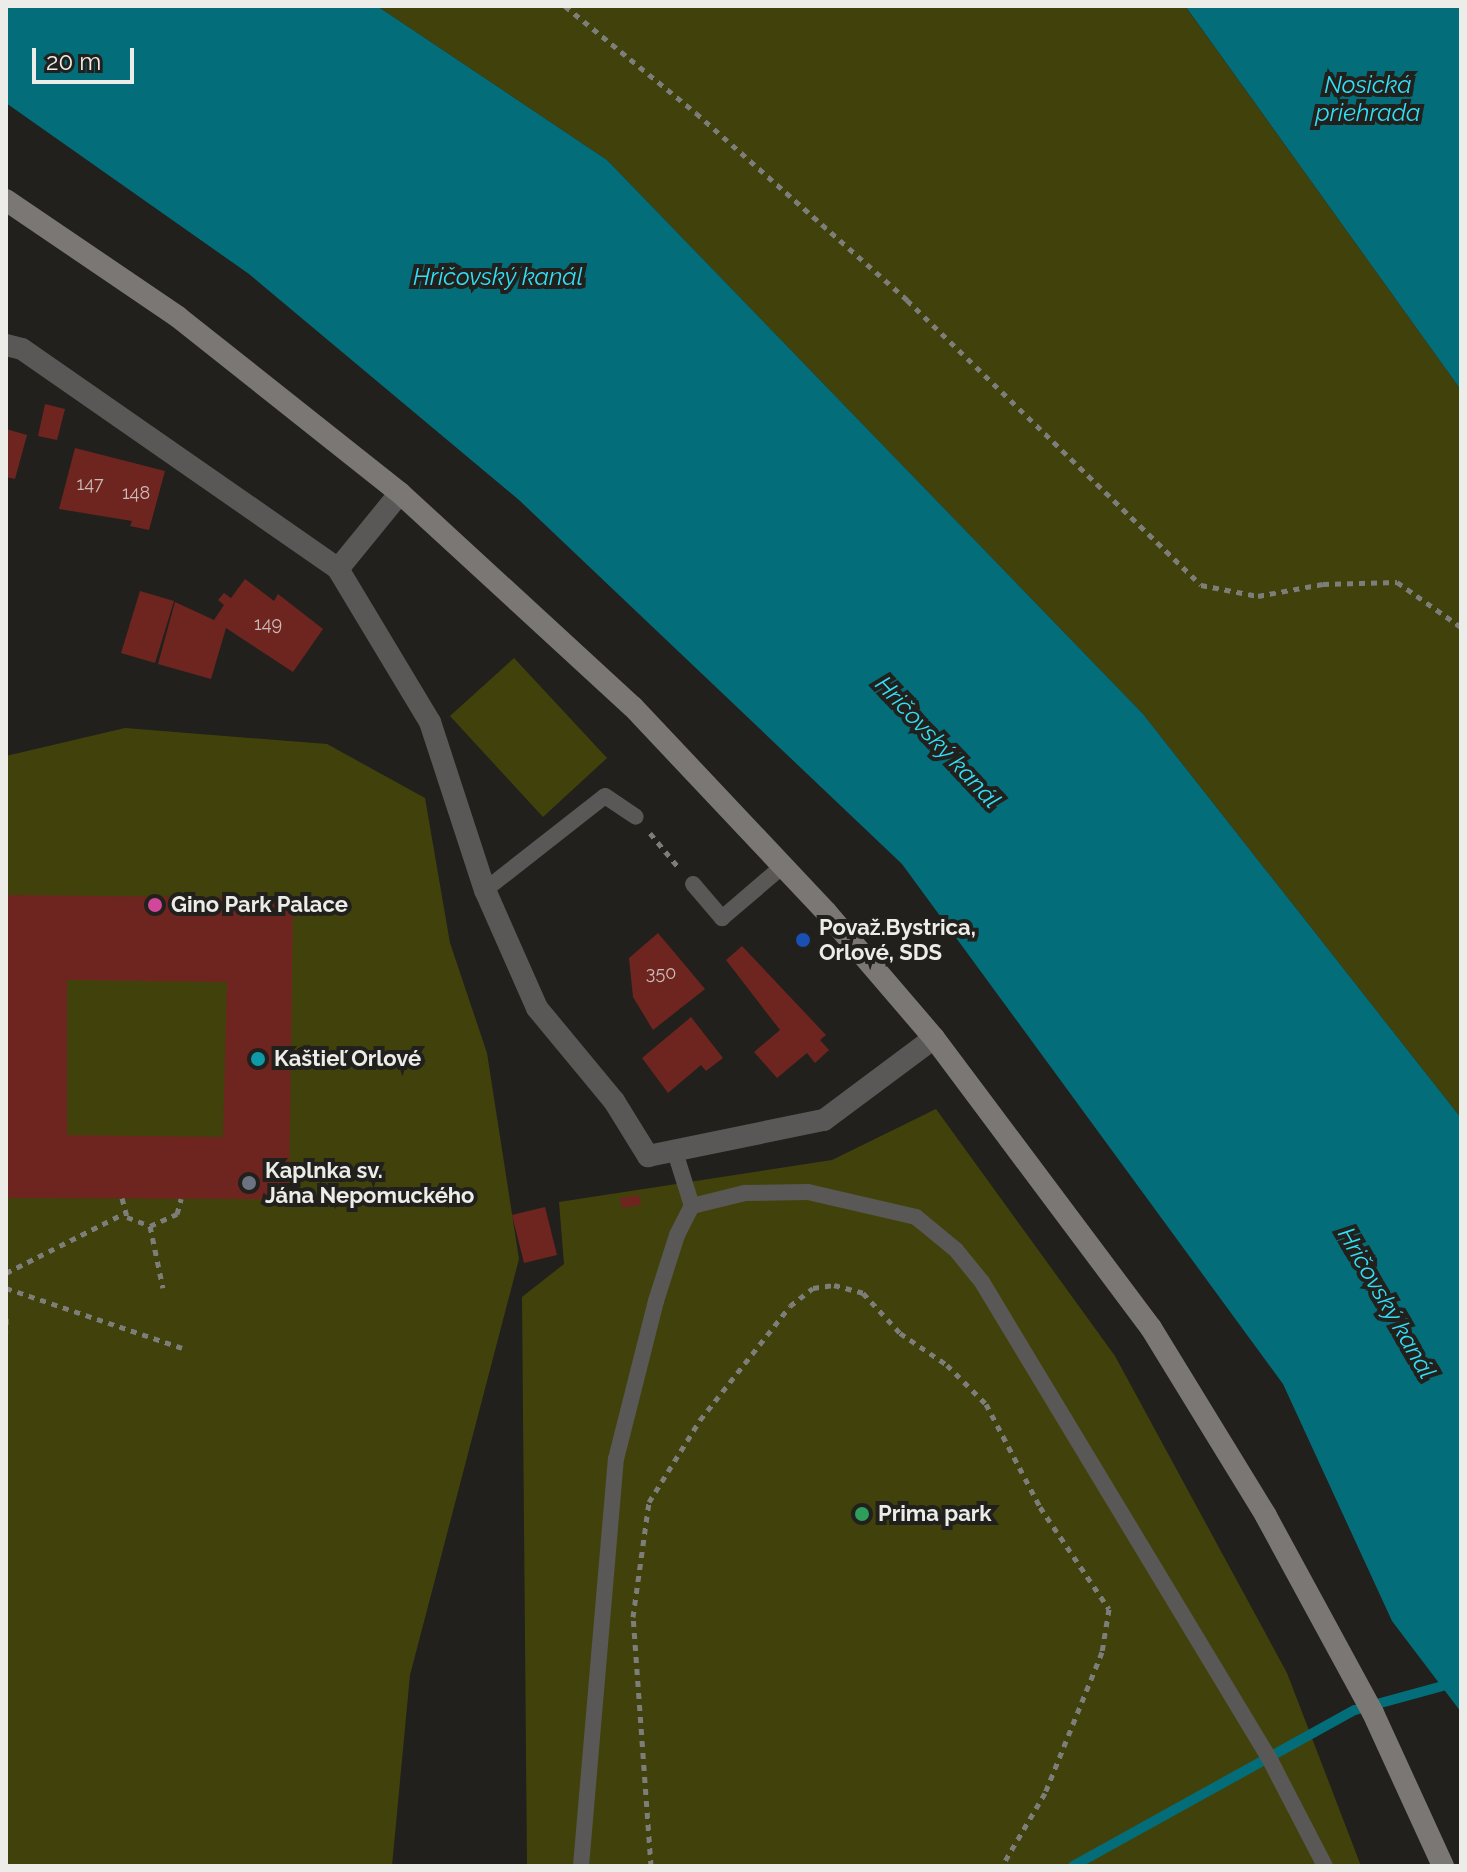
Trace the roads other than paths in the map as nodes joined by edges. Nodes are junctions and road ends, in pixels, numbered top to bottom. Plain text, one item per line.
1 (6, 200) edge
2 (6, 345) edge
3 (400, 493) junction
4 (338, 569) junction
5 (636, 817) road end
6 (784, 865) junction
7 (693, 884) road end
8 (485, 890) junction
9 (934, 1038) junction
10 (675, 1152) junction
11 (692, 1206) junction
12 (581, 1866) edge
13 (1325, 1866) edge
14 (1443, 1866) edge

1 - 3 main road
2 - 4 street
3 - 4 street
3 - 6 main road
4 - 8 street
5 - 8 lane
6 - 7 lane
6 - 9 main road
8 - 10 street
9 - 10 street
9 - 14 main road
10 - 11 lane
11 - 12 lane
11 - 13 lane

